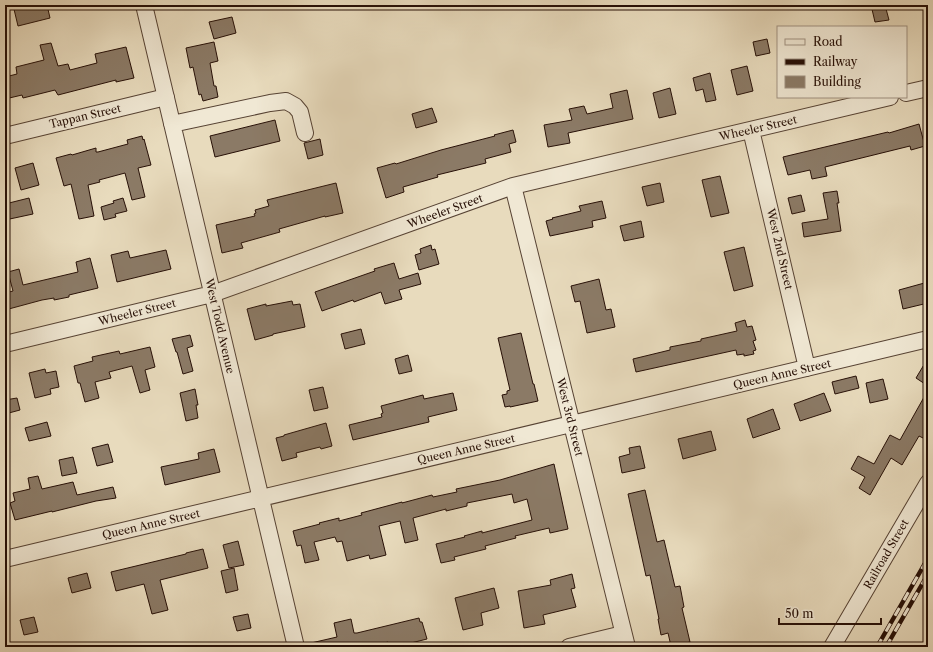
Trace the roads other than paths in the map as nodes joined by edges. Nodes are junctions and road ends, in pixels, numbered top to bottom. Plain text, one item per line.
1 (144, 5) edge
2 (928, 88) edge
3 (907, 93) edge
4 (166, 97) junction
5 (886, 98) edge
6 (172, 124) junction
7 (751, 130) junction
8 (305, 133) dead end
9 (5, 136) edge
10 (513, 186) junction
11 (212, 294) junction
12 (928, 339) edge
13 (5, 344) edge
14 (807, 368) junction
15 (572, 424) junction
16 (928, 483) edge
17 (261, 498) junction
18 (5, 559) edge
19 (625, 640) edge
20 (296, 647) edge
21 (569, 647) edge
22 (832, 647) edge

1 - 4 street, West Todd Avenue
2 - 3 street
4 - 6 street, West Todd Avenue
4 - 9 street, Tappan Street
5 - 7 street, Wheeler Street
6 - 8 street
6 - 11 street, West Todd Avenue
7 - 10 street, Wheeler Street
7 - 14 street, West 2nd Street
10 - 11 street, Wheeler Street
10 - 15 street, West 3rd Street
11 - 13 street, Wheeler Street
11 - 17 street, West Todd Avenue
12 - 14 street, Queen Anne Street
14 - 15 street, Queen Anne Street
15 - 17 street, Queen Anne Street
15 - 19 street, West 3rd Street
16 - 22 street, Railroad Street
17 - 18 street, Queen Anne Street
17 - 20 street, West Todd Avenue
19 - 21 street

